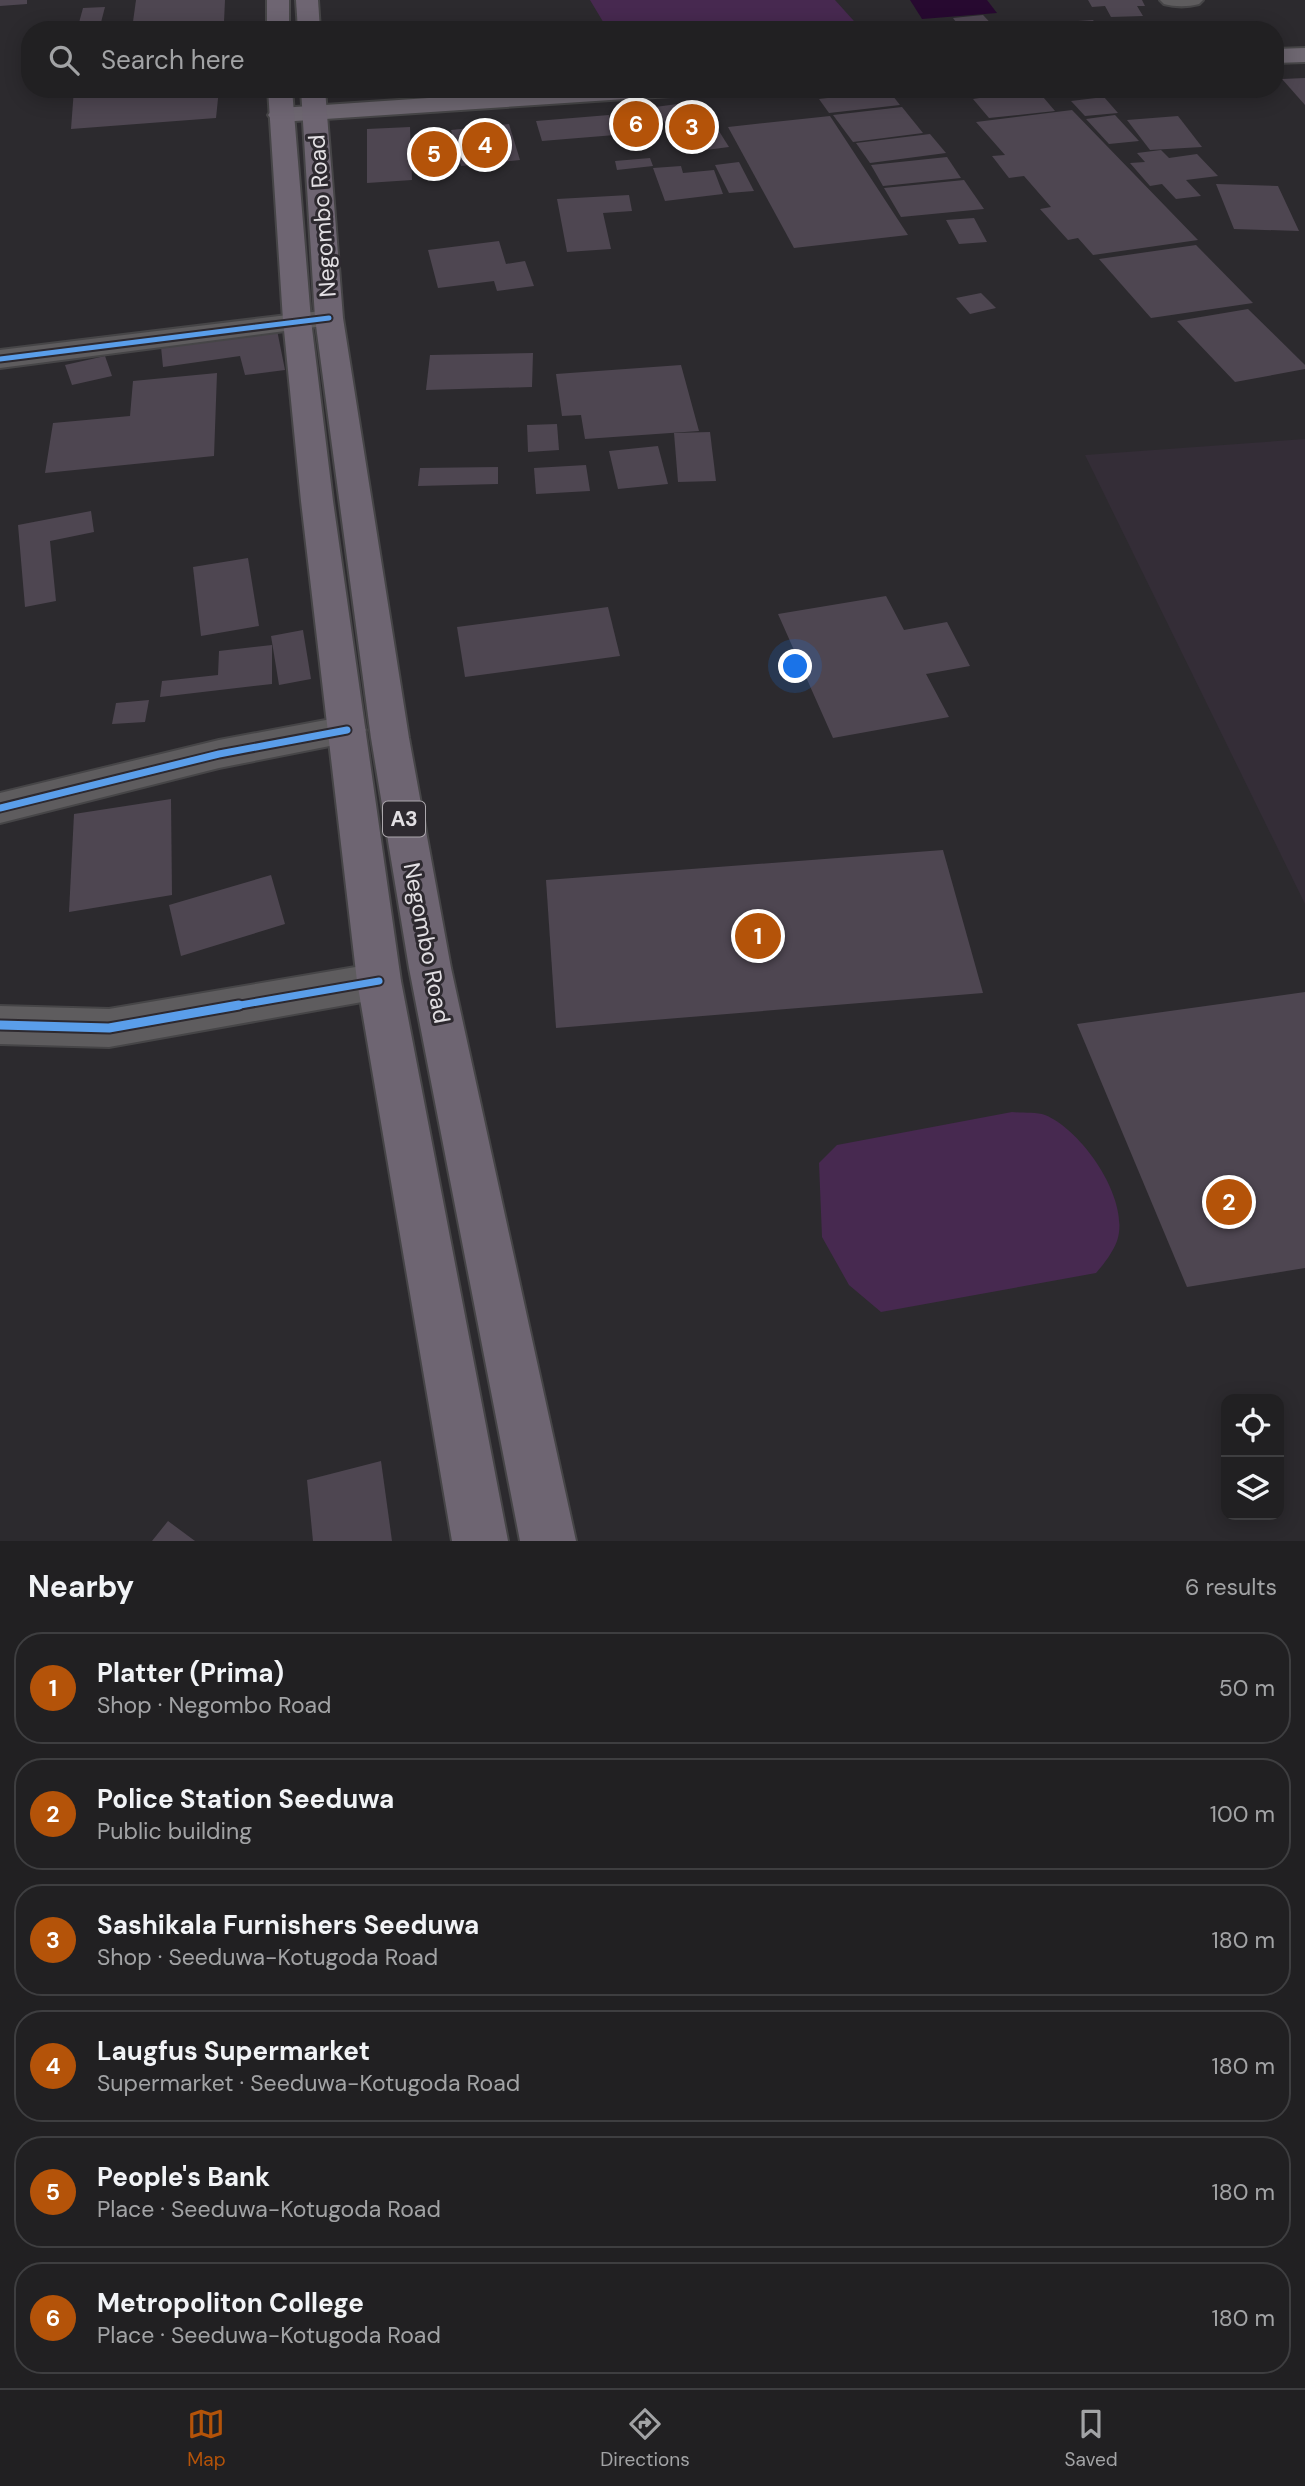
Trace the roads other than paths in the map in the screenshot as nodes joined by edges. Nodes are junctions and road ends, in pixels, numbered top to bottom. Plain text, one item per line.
1 (278, 0) edge
2 (307, 0) edge
3 (1171, 0) edge
4 (1192, 0) edge
5 (278, 21) edge
6 (308, 21) edge
7 (1305, 55) edge
8 (1284, 56) edge
9 (390, 98) edge
10 (297, 101) edge
11 (313, 319) junction
12 (0, 359) edge
13 (346, 730) junction
14 (0, 808) edge
15 (379, 981) junction
16 (0, 1026) edge
17 (480, 1541) edge
18 (548, 1541) edge

1 - 5 highway
2 - 6 highway
3 - 4 street
7 - 8 main road
9 - 10 main road
10 - 11 highway, Negombo Road / A3
11 - 12 street
11 - 13 highway, Negombo Road / A3
11 - 18 highway, Negombo Road / A3
13 - 14 street
13 - 15 highway, Negombo Road / A3
15 - 16 street
15 - 17 highway, Negombo Road / A3

